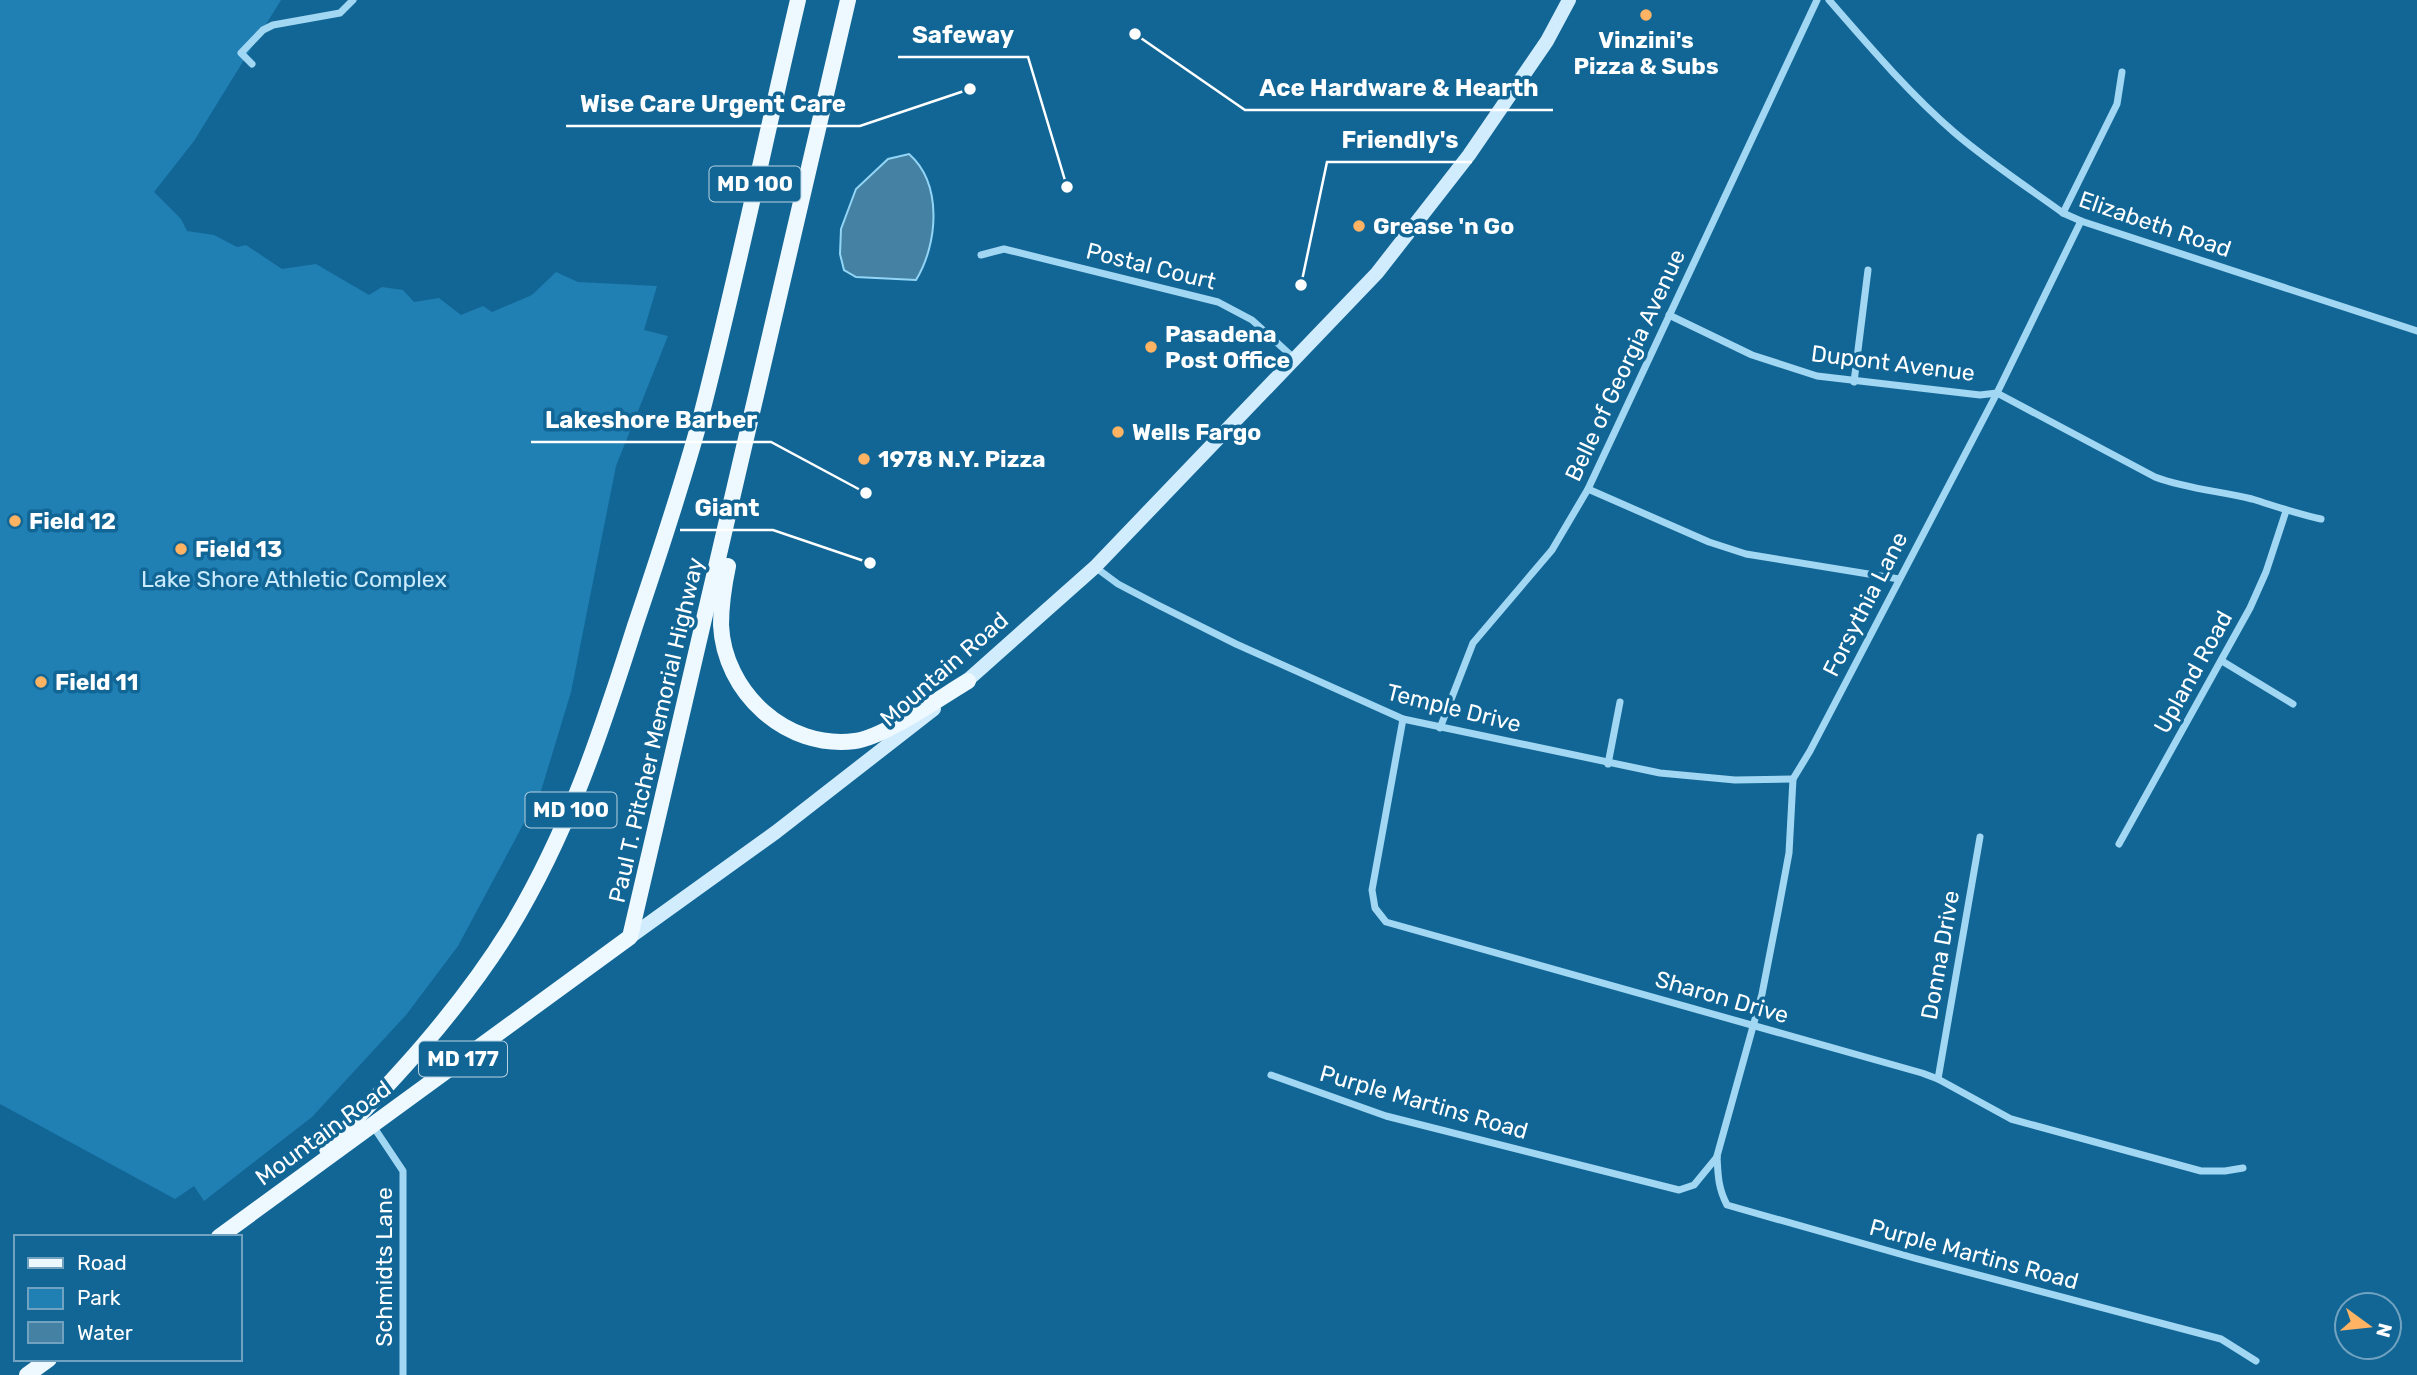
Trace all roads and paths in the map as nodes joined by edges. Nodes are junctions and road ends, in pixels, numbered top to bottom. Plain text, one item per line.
1 (353, 0) edge
2 (798, 0) edge
3 (848, 0) edge
4 (1569, 0) edge
5 (1817, 0) edge
6 (1829, 0) edge
7 (252, 64) dead end
8 (2122, 72) dead end
9 (2063, 214) junction
10 (2081, 221) junction
11 (981, 255) dead end
12 (1868, 270) dead end
13 (1670, 315) junction
14 (2417, 331) edge
15 (1295, 359) junction
16 (1854, 382) junction
17 (1997, 393) junction
18 (748, 435) junction
19 (1588, 489) junction
20 (2286, 511) junction
21 (2321, 519) dead end
22 (1095, 567) junction
23 (1899, 579) junction
24 (2222, 661) junction
25 (968, 681) junction
26 (1620, 702) dead end
27 (2293, 704) dead end
28 (1403, 719) junction
29 (1440, 728) junction
30 (1608, 764) junction
31 (1793, 779) junction
32 (1980, 837) dead end
33 (2119, 844) dead end
34 (630, 937) junction
35 (1753, 1026) junction
36 (1271, 1074) dead end
37 (1938, 1079) junction
38 (372, 1126) junction
39 (1717, 1156) junction
40 (2243, 1168) dead end
41 (296, 1181) junction
42 (222, 1235) edge
43 (46, 1361) edge
44 (2256, 1361) dead end
45 (27, 1375) edge
46 (403, 1375) edge

1 - 7 street
2 - 41 main road, Paul T. Pitcher Memorial Highway / MD 100
3 - 18 main road, Paul T. Pitcher Memorial Highway / MD 100
4 - 15 main road, Mountain Road / MD 177
5 - 13 street, Belle of Georgia Avenue
6 - 9 street, Elizabeth Road
8 - 9 street
9 - 10 street, Elizabeth Road
10 - 14 street, Elizabeth Road
10 - 17 street, Forsythia Lane
11 - 15 street, Postal Court
12 - 16 street
13 - 16 street, Dupont Avenue
13 - 19 street, Belle of Georgia Avenue
15 - 22 main road, Mountain Road / MD 177
16 - 17 street, Dupont Avenue
17 - 20 street
17 - 23 street, Forsythia Lane
18 - 25 main road
18 - 34 main road, Paul T. Pitcher Memorial Highway / MD 100
19 - 23 street
19 - 29 street, Belle of Georgia Avenue
20 - 21 street
20 - 24 street, Upland Road
22 - 25 main road, Mountain Road / MD 177
22 - 28 street, Temple Drive
23 - 31 street, Forsythia Lane
24 - 27 street
24 - 33 street, Upland Road
25 - 34 main road, Mountain Road / MD 177
26 - 30 street
28 - 29 street, Temple Drive
28 - 35 street, Sharon Drive
29 - 30 street, Temple Drive
30 - 31 street, Temple Drive
31 - 35 street, Forsythia Lane
32 - 37 street, Donna Drive
34 - 38 main road, Mountain Road / MD 177
35 - 37 street, Sharon Drive
35 - 39 street, Purple Martins Road
36 - 39 street, Purple Martins Road
37 - 40 street, Sharon Drive
38 - 41 main road, Mountain Road / MD 177
38 - 46 street, Schmidts Lane
39 - 44 street, Purple Martins Road
41 - 42 main road, Mountain Road / MD 177
43 - 45 main road

